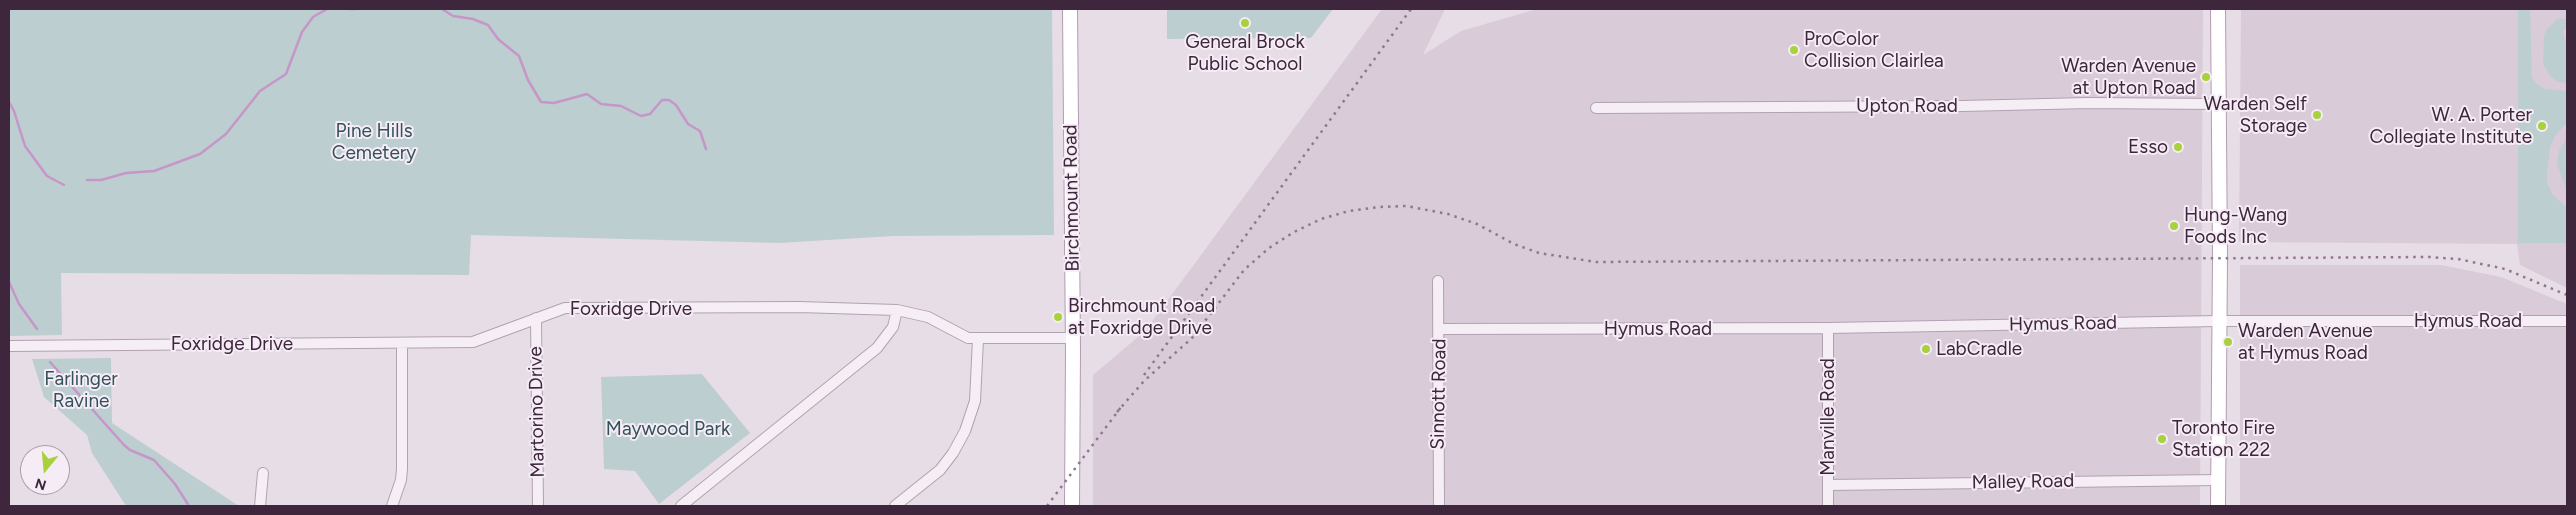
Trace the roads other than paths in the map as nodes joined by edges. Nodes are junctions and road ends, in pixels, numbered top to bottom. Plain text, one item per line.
1 (1070, 9) edge
2 (2218, 9) edge
3 (2218, 104) junction
4 (1596, 108) dead end
5 (1438, 281) dead end
6 (898, 310) junction
7 (536, 318) junction
8 (2218, 321) junction
9 (2567, 321) edge
10 (1828, 328) junction
11 (1439, 329) junction
12 (1073, 338) junction
13 (978, 339) junction
14 (402, 343) junction
15 (9, 346) edge
16 (263, 473) dead end
17 (2218, 480) junction
18 (1828, 486) junction
19 (260, 506) edge
20 (392, 506) edge
21 (538, 506) edge
22 (681, 506) edge
23 (895, 506) edge
24 (1072, 506) edge
25 (1439, 506) edge
26 (1828, 506) edge
27 (2218, 506) edge

1 - 12 main road, Birchmount Road
2 - 3 main road
3 - 4 street, Upton Road
3 - 8 main road
5 - 11 street, Sinnott Road
6 - 7 street, Foxridge Drive
6 - 13 street, Foxridge Drive
6 - 22 street
7 - 14 street, Foxridge Drive
7 - 21 street, Martorino Drive
8 - 9 street, Hymus Road
8 - 10 street, Hymus Road
8 - 17 main road
10 - 11 street, Hymus Road
10 - 18 street, Manville Road
11 - 25 street, Sinnott Road
12 - 13 street, Foxridge Drive
12 - 24 main road, Birchmount Road
13 - 23 street
14 - 15 street, Foxridge Drive
14 - 20 street
16 - 19 street
17 - 18 street, Malley Road
17 - 27 main road
18 - 26 street, Manville Road

